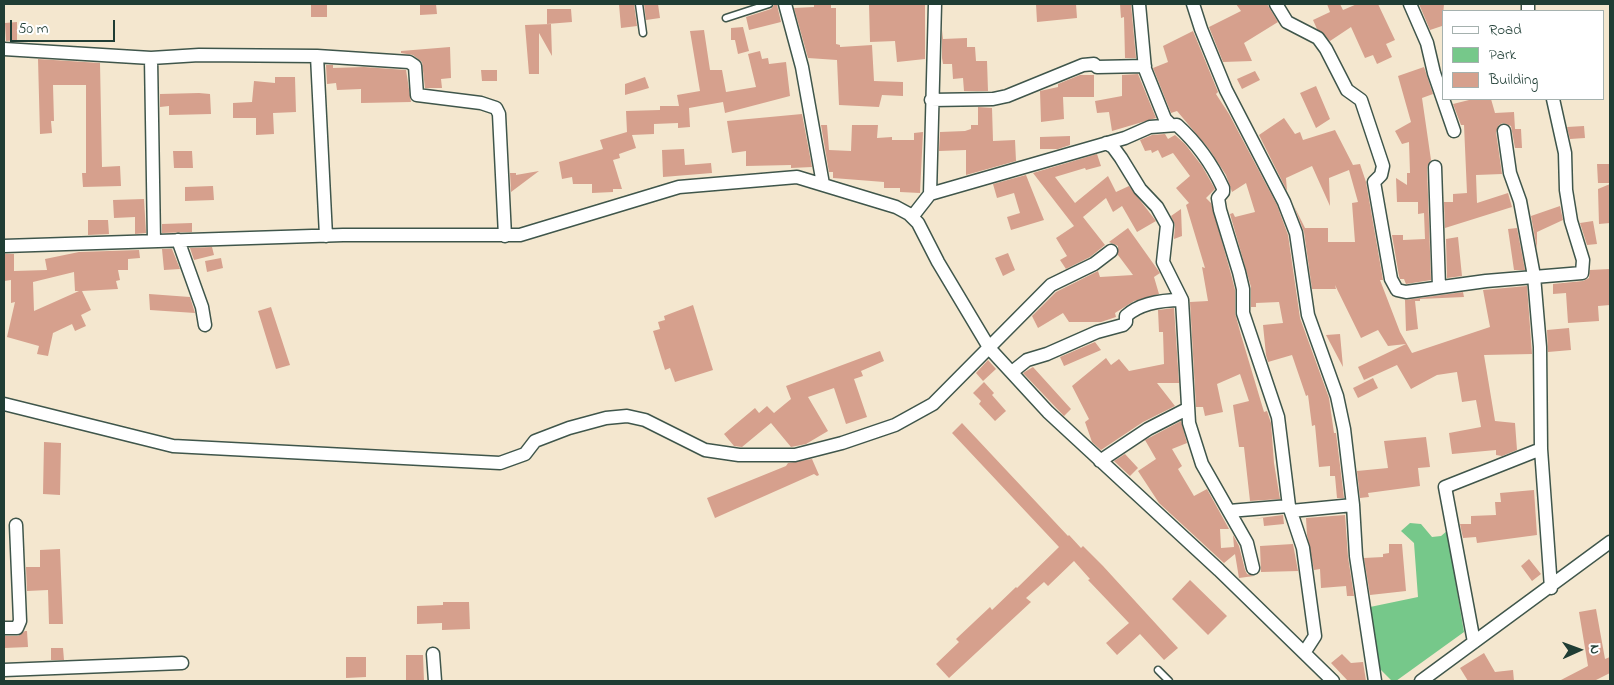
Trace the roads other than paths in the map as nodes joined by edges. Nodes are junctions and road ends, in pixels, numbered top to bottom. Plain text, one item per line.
1 (639, 4) edge
2 (769, 4) edge
3 (785, 4) edge
4 (934, 4) edge
5 (1139, 4) edge
6 (1193, 4) edge
7 (1276, 4) edge
8 (1410, 4) edge
9 (726, 18) dead end
10 (643, 33) dead end
11 (4, 49) edge
12 (317, 56) junction
13 (151, 58) junction
14 (1145, 66) junction
15 (1442, 96) edge
16 (931, 100) junction
17 (1443, 100) edge
18 (1553, 100) edge
19 (1170, 124) junction
20 (1454, 131) dead end
21 (1504, 131) dead end
22 (1106, 143) junction
23 (1435, 166) dead end
24 (823, 184) junction
25 (930, 194) junction
26 (912, 217) junction
27 (326, 236) junction
28 (506, 236) junction
29 (178, 240) junction
30 (154, 241) junction
31 (4, 246) edge
32 (1111, 251) dead end
33 (1534, 276) junction
34 (1439, 287) junction
35 (1182, 300) junction
36 (205, 325) dead end
37 (990, 349) junction
38 (1012, 372) junction
39 (4, 404) edge
40 (1187, 409) junction
41 (1541, 449) junction
42 (1100, 461) junction
43 (1353, 505) junction
44 (1290, 508) junction
45 (1229, 511) junction
46 (16, 525) dead end
47 (1610, 542) edge
48 (1253, 568) dead end
49 (1551, 588) junction
50 (4, 628) edge
51 (1474, 642) junction
52 (1304, 653) junction
53 (433, 654) dead end
54 (182, 663) dead end
55 (4, 670) edge
56 (1158, 670) dead end
57 (435, 681) edge
58 (1169, 681) edge
59 (1333, 681) edge
60 (1375, 681) edge
61 (1421, 681) edge

1 - 10 lane
2 - 9 lane
3 - 24 street
4 - 16 street
5 - 14 street
6 - 43 street
7 - 34 street
8 - 15 street
11 - 13 street
12 - 13 street
12 - 27 street
12 - 28 street
13 - 30 street
14 - 16 street
14 - 19 street
16 - 25 street
17 - 20 street
18 - 33 street
19 - 22 street
19 - 44 street
21 - 33 street
22 - 25 street
22 - 35 street
23 - 34 street
24 - 26 street
24 - 28 street
25 - 26 street
26 - 37 street
27 - 28 street
27 - 29 street
29 - 30 street
29 - 36 street
30 - 31 street
32 - 37 street
33 - 34 street
33 - 41 street
35 - 38 street
35 - 40 street
37 - 38 street
37 - 39 street
38 - 42 street
40 - 42 street
40 - 45 street
41 - 49 street
41 - 51 street
42 - 52 street
43 - 44 street
43 - 60 street
44 - 45 street
44 - 52 street
45 - 48 street
46 - 50 street
47 - 49 street
49 - 51 street
51 - 61 street
52 - 59 street
53 - 57 street
54 - 55 street
56 - 58 lane

